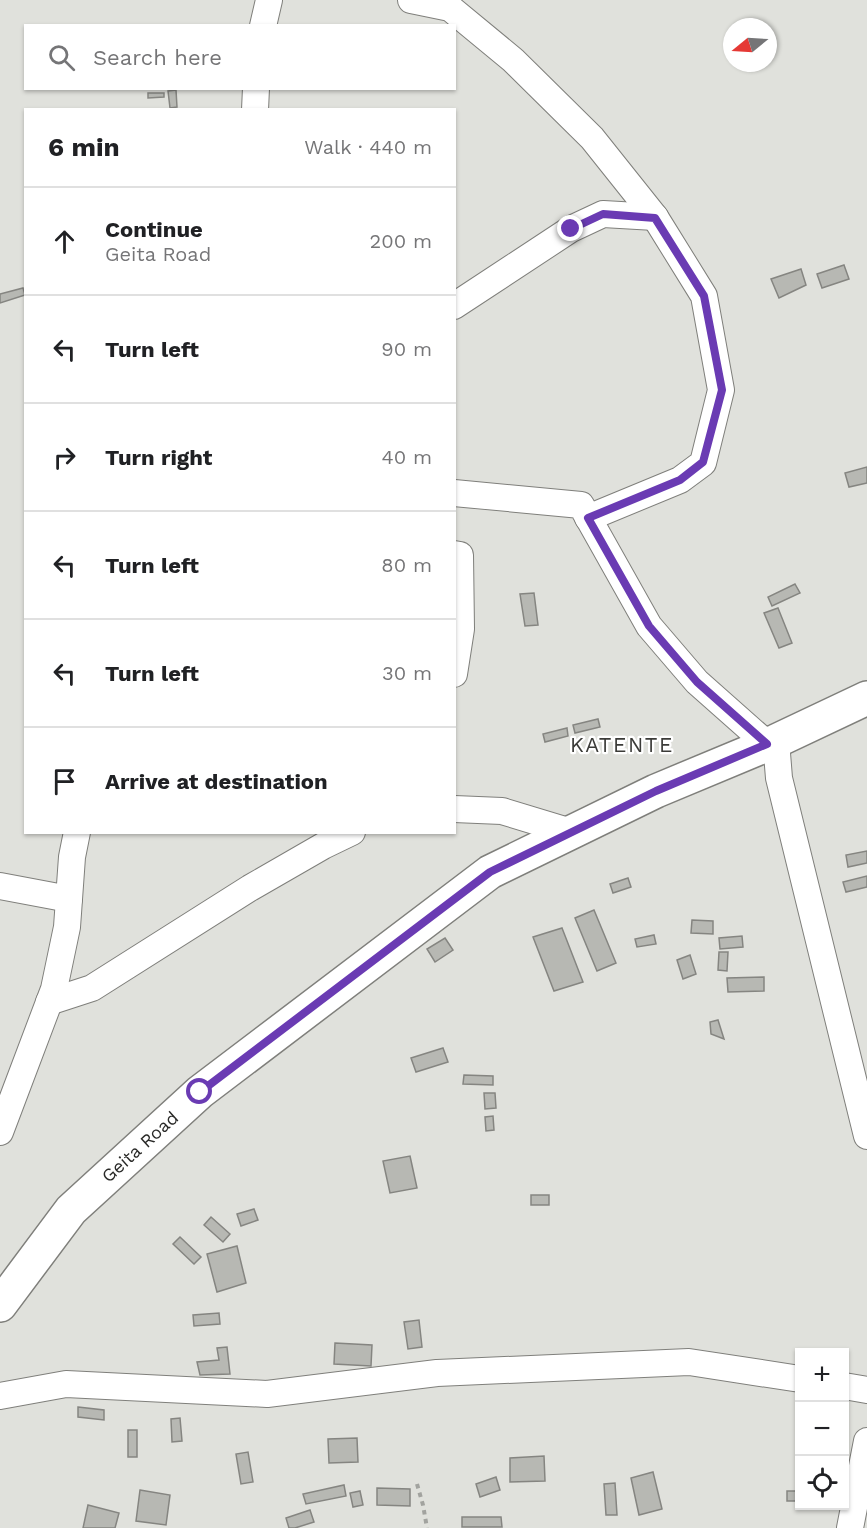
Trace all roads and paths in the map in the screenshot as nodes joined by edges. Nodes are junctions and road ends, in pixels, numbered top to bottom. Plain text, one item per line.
1 (269, 0) edge
2 (411, 0) edge
3 (263, 24) edge
4 (256, 90) edge
5 (255, 108) edge
6 (655, 218) junction
7 (456, 305) edge
8 (456, 493) edge
9 (588, 518) junction
10 (456, 554) edge
11 (456, 661) edge
12 (867, 698) edge
13 (771, 743) junction
14 (456, 809) edge
15 (571, 832) junction
16 (77, 834) edge
17 (348, 834) edge
18 (0, 886) edge
19 (69, 898) junction
20 (49, 1002) junction
21 (0, 1132) edge
22 (867, 1136) edge
23 (0, 1305) edge
24 (795, 1378) edge
25 (849, 1387) edge
26 (867, 1390) edge
27 (0, 1396) edge
28 (867, 1441) edge
29 (417, 1484) dead end
30 (427, 1528) edge
31 (850, 1528) edge

1 - 3 street
2 - 6 street
4 - 5 street
6 - 7 street
6 - 9 street
8 - 9 street
9 - 13 street
10 - 11 street
12 - 13 main road, Geita Road
13 - 15 main road, Geita Road
13 - 22 street
14 - 15 street
15 - 23 main road, Geita Road
16 - 19 street
17 - 20 street
18 - 19 street
19 - 20 street
20 - 21 street
24 - 27 street
25 - 26 street
28 - 31 street
29 - 30 path

